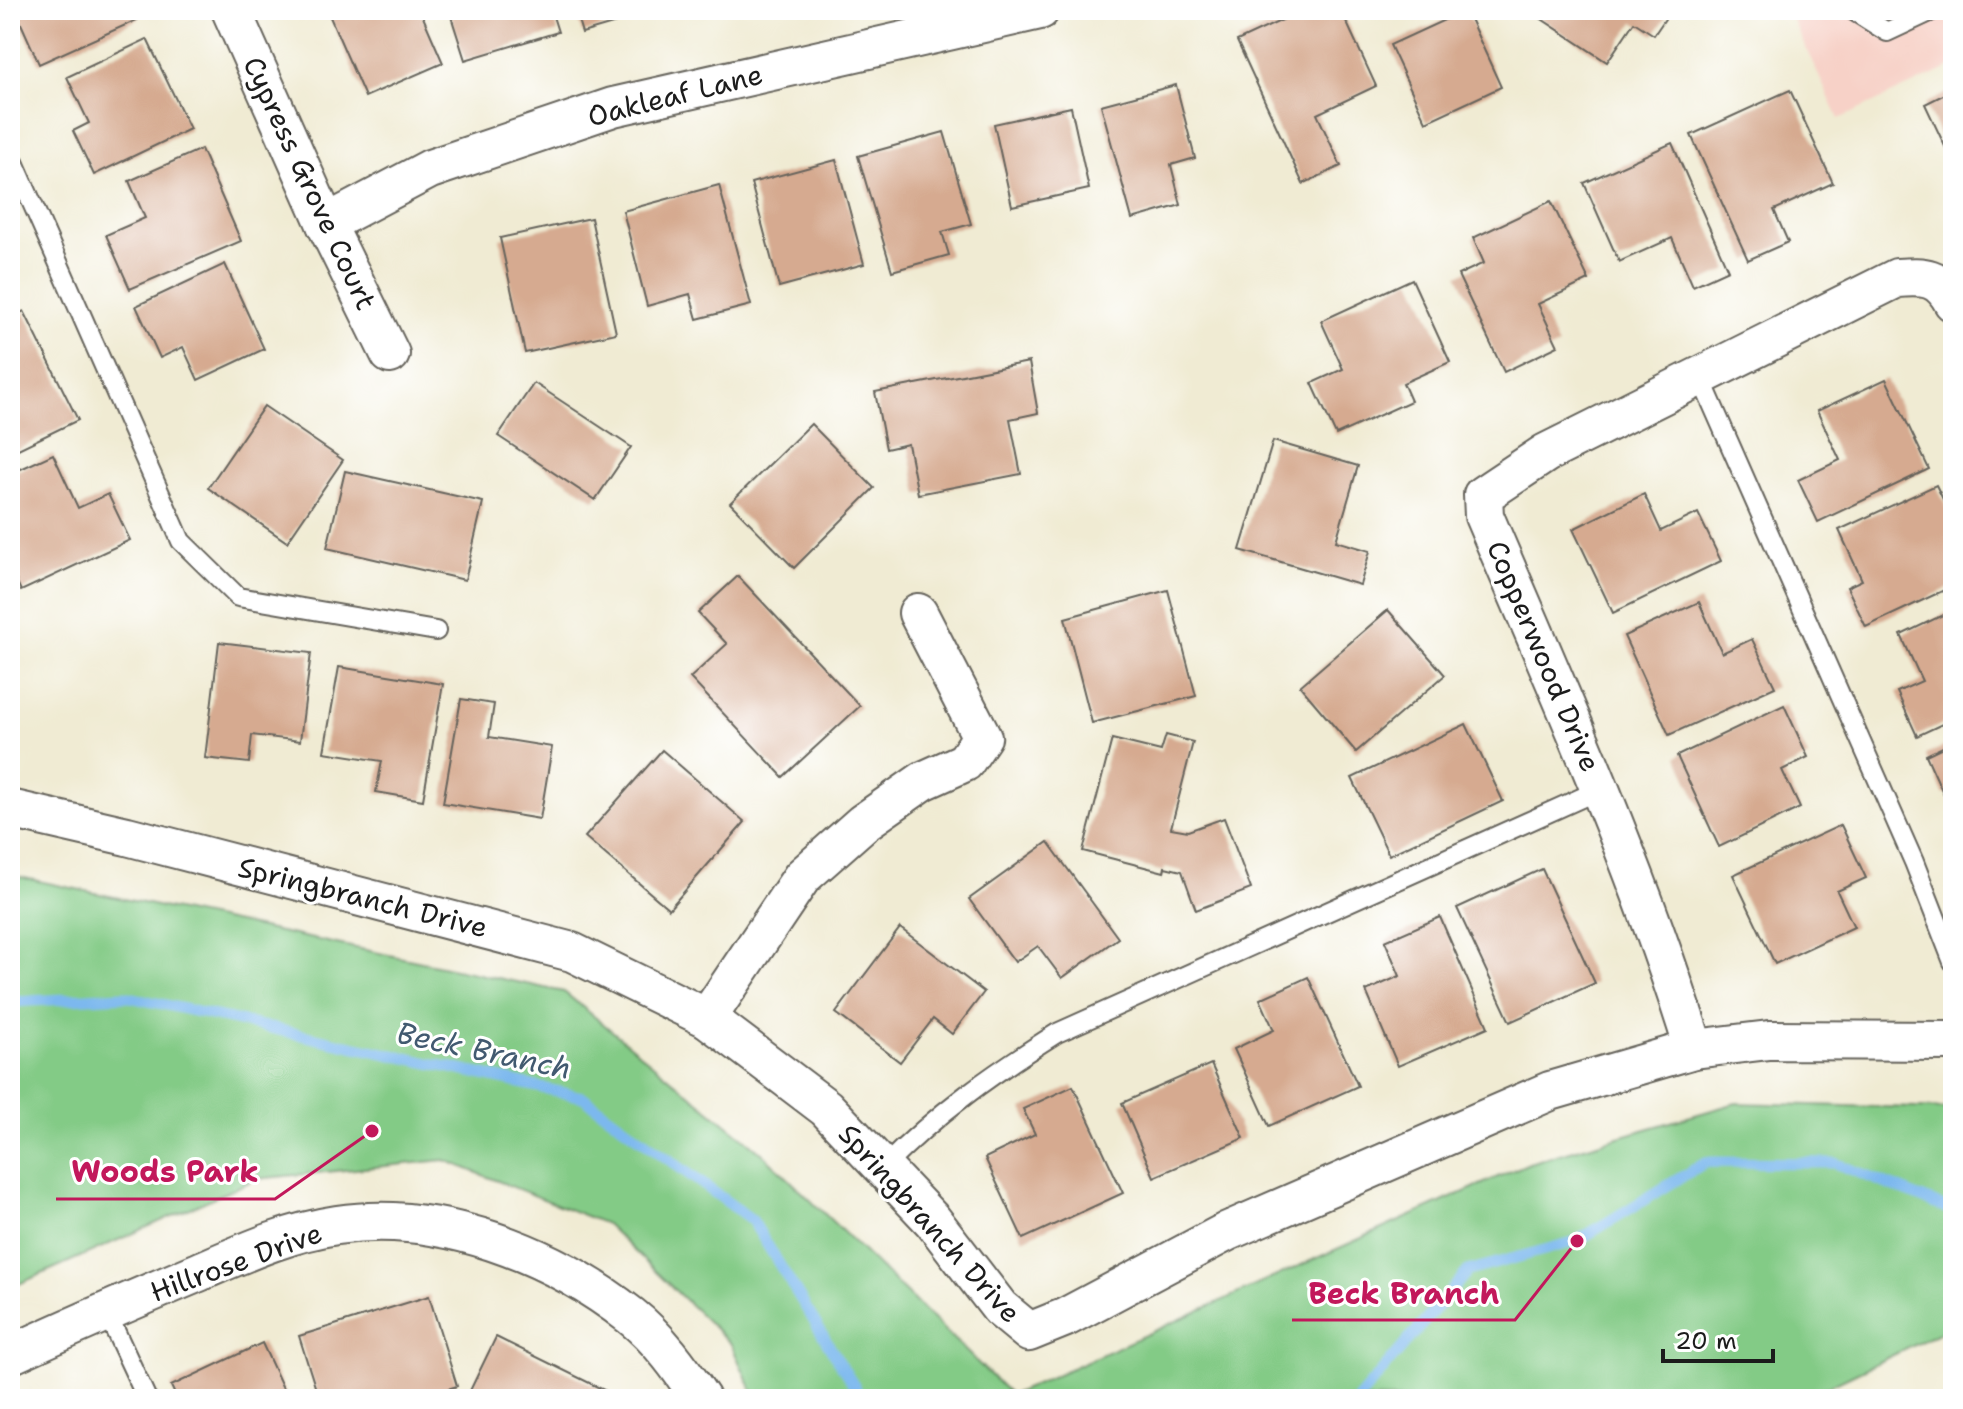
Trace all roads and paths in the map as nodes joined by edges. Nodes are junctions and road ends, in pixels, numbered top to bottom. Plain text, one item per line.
1 (231, 10) edge
2 (1040, 10) edge
3 (1852, 10) edge
4 (1934, 10) edge
5 (10, 153) edge
6 (326, 224) junction
7 (1949, 286) edge
8 (390, 354) dead end
9 (1701, 379) junction
10 (918, 613) dead end
11 (436, 631) dead end
12 (1601, 789) junction
13 (10, 809) edge
14 (1953, 962) edge
15 (707, 1018) junction
16 (1953, 1041) edge
17 (1694, 1049) junction
18 (883, 1168) junction
19 (106, 1311) junction
20 (10, 1355) edge
21 (147, 1399) edge
22 (701, 1399) edge

1 - 6 street, Cypress Grove Court
2 - 6 street, Oakleaf Lane
3 - 4 lane
5 - 11 lane
6 - 8 street, Cypress Grove Court
7 - 9 street
9 - 12 street, Copperwood Drive
9 - 14 lane
10 - 15 street
12 - 17 street, Copperwood Drive
12 - 18 lane
13 - 15 street, Springbranch Drive
15 - 18 street, Springbranch Drive
16 - 17 street, Springbranch Drive
17 - 18 street, Springbranch Drive
19 - 20 street, Hillrose Drive
19 - 21 lane
19 - 22 street, Hillrose Drive

